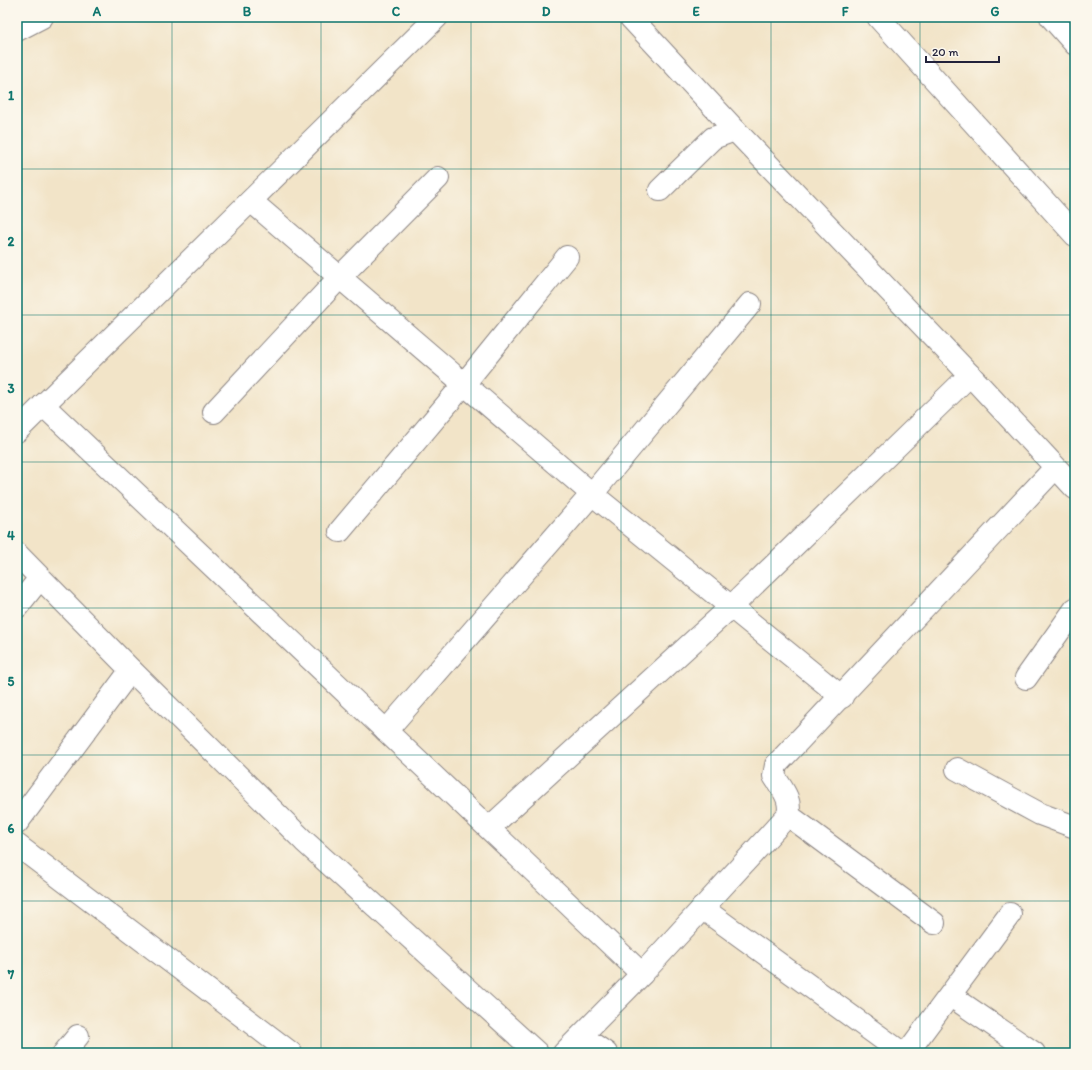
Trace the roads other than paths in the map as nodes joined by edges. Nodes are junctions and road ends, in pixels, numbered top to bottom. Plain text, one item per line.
1 (437, 17) edge
2 (630, 17) edge
3 (878, 17) edge
4 (1051, 17) edge
5 (1075, 44) edge
6 (735, 130) junction
7 (438, 178) dead end
8 (660, 190) dead end
9 (251, 201) junction
10 (1075, 235) edge
11 (568, 257) dead end
12 (339, 278) junction
13 (750, 304) dead end
14 (970, 375) junction
15 (464, 384) junction
16 (43, 405) junction
17 (214, 412) dead end
18 (17, 431) edge
19 (1055, 468) junction
20 (1075, 488) edge
21 (592, 494) junction
22 (340, 531) dead end
23 (17, 554) edge
24 (40, 578) junction
25 (732, 606) junction
26 (17, 607) edge
27 (1075, 609) edge
28 (131, 670) junction
29 (1026, 678) dead end
30 (842, 696) junction
31 (386, 731) junction
32 (957, 768) dead end
33 (788, 815) junction
34 (17, 823) edge
35 (1075, 827) edge
36 (488, 828) junction
37 (17, 845) edge
38 (702, 908) junction
39 (1010, 914) dead end
40 (934, 923) dead end
41 (642, 974) junction
42 (951, 996) junction
43 (78, 1036) dead end
44 (581, 1036) junction
45 (64, 1053) edge
46 (291, 1053) edge
47 (537, 1053) edge
48 (564, 1053) edge
49 (606, 1053) edge
50 (902, 1053) edge
51 (907, 1053) edge
52 (1034, 1053) edge

1 - 9 street
2 - 6 street
3 - 10 street
4 - 5 street
6 - 8 street
6 - 14 street
7 - 12 street
9 - 12 street
9 - 16 street
11 - 15 street
12 - 15 street
12 - 17 street
13 - 21 street
14 - 19 street
14 - 25 street
15 - 21 street
15 - 22 street
16 - 18 street
16 - 31 street
19 - 20 street
19 - 30 street
21 - 25 street
21 - 31 street
23 - 24 street
24 - 26 street
24 - 28 street
25 - 30 street
25 - 36 street
27 - 29 street
28 - 34 street
28 - 47 street
30 - 33 street
31 - 36 street
32 - 35 street
33 - 38 street
33 - 40 street
36 - 41 street
37 - 46 street
38 - 41 street
38 - 50 street
39 - 42 street
41 - 44 street
42 - 51 street
42 - 52 street
43 - 45 street
44 - 48 street
44 - 49 street

